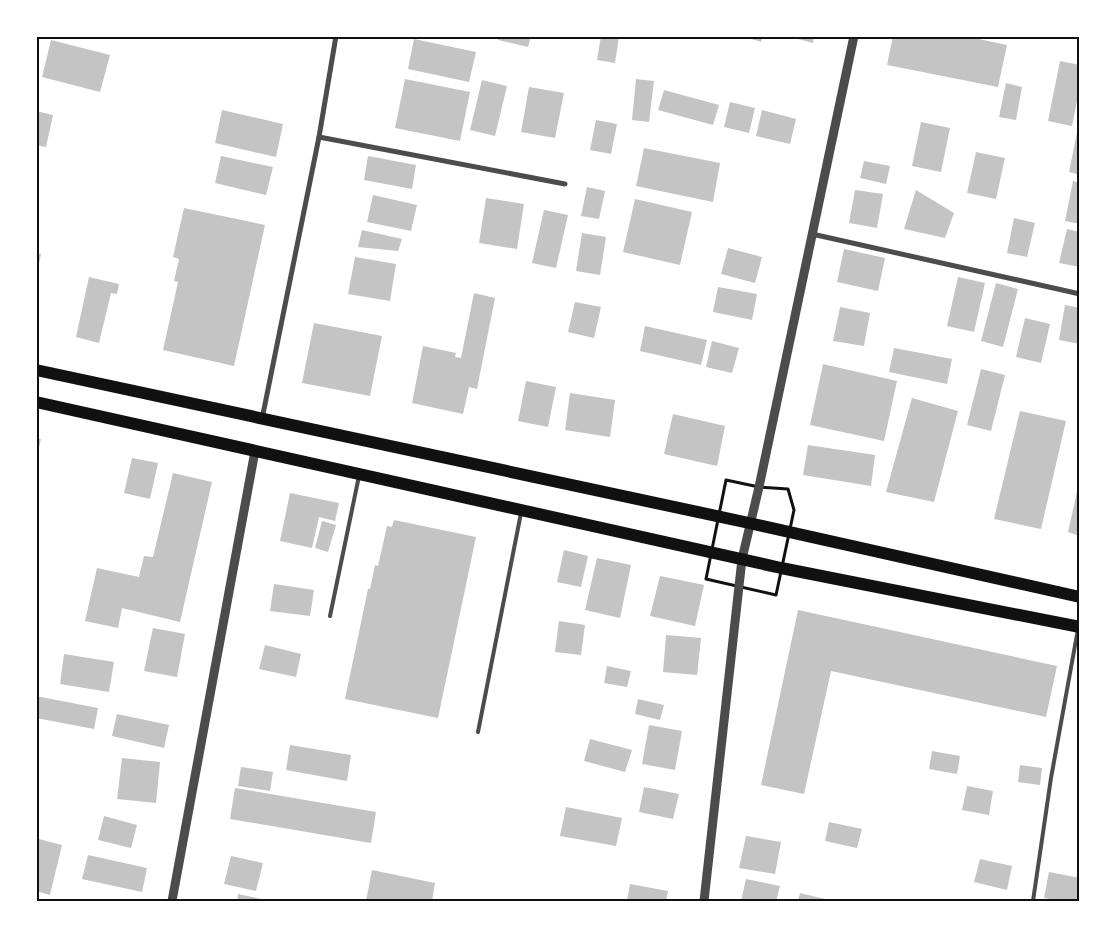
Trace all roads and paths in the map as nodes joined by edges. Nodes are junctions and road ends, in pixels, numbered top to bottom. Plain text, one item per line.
1 (336, 36) edge
2 (854, 36) edge
3 (319, 137) junction
4 (565, 184) dead end
5 (812, 234) junction
6 (1080, 294) edge
7 (36, 370) edge
8 (36, 402) edge
9 (262, 419) junction
10 (255, 451) junction
11 (360, 474) junction
12 (522, 510) junction
13 (749, 524) junction
14 (742, 558) junction
15 (1080, 596) edge
16 (330, 616) dead end
17 (1079, 627) edge
18 (478, 732) dead end
19 (172, 901) edge
20 (704, 901) edge
21 (1033, 901) edge

1 - 3 street
2 - 5 street
3 - 4 street
3 - 9 street
5 - 6 street
5 - 13 street
7 - 9 main road
8 - 10 main road
9 - 13 main road
10 - 11 main road
10 - 19 street
11 - 12 main road
11 - 16 lane
12 - 14 main road
12 - 18 lane
13 - 14 street
13 - 15 main road
14 - 17 main road
14 - 20 street
17 - 21 lane

